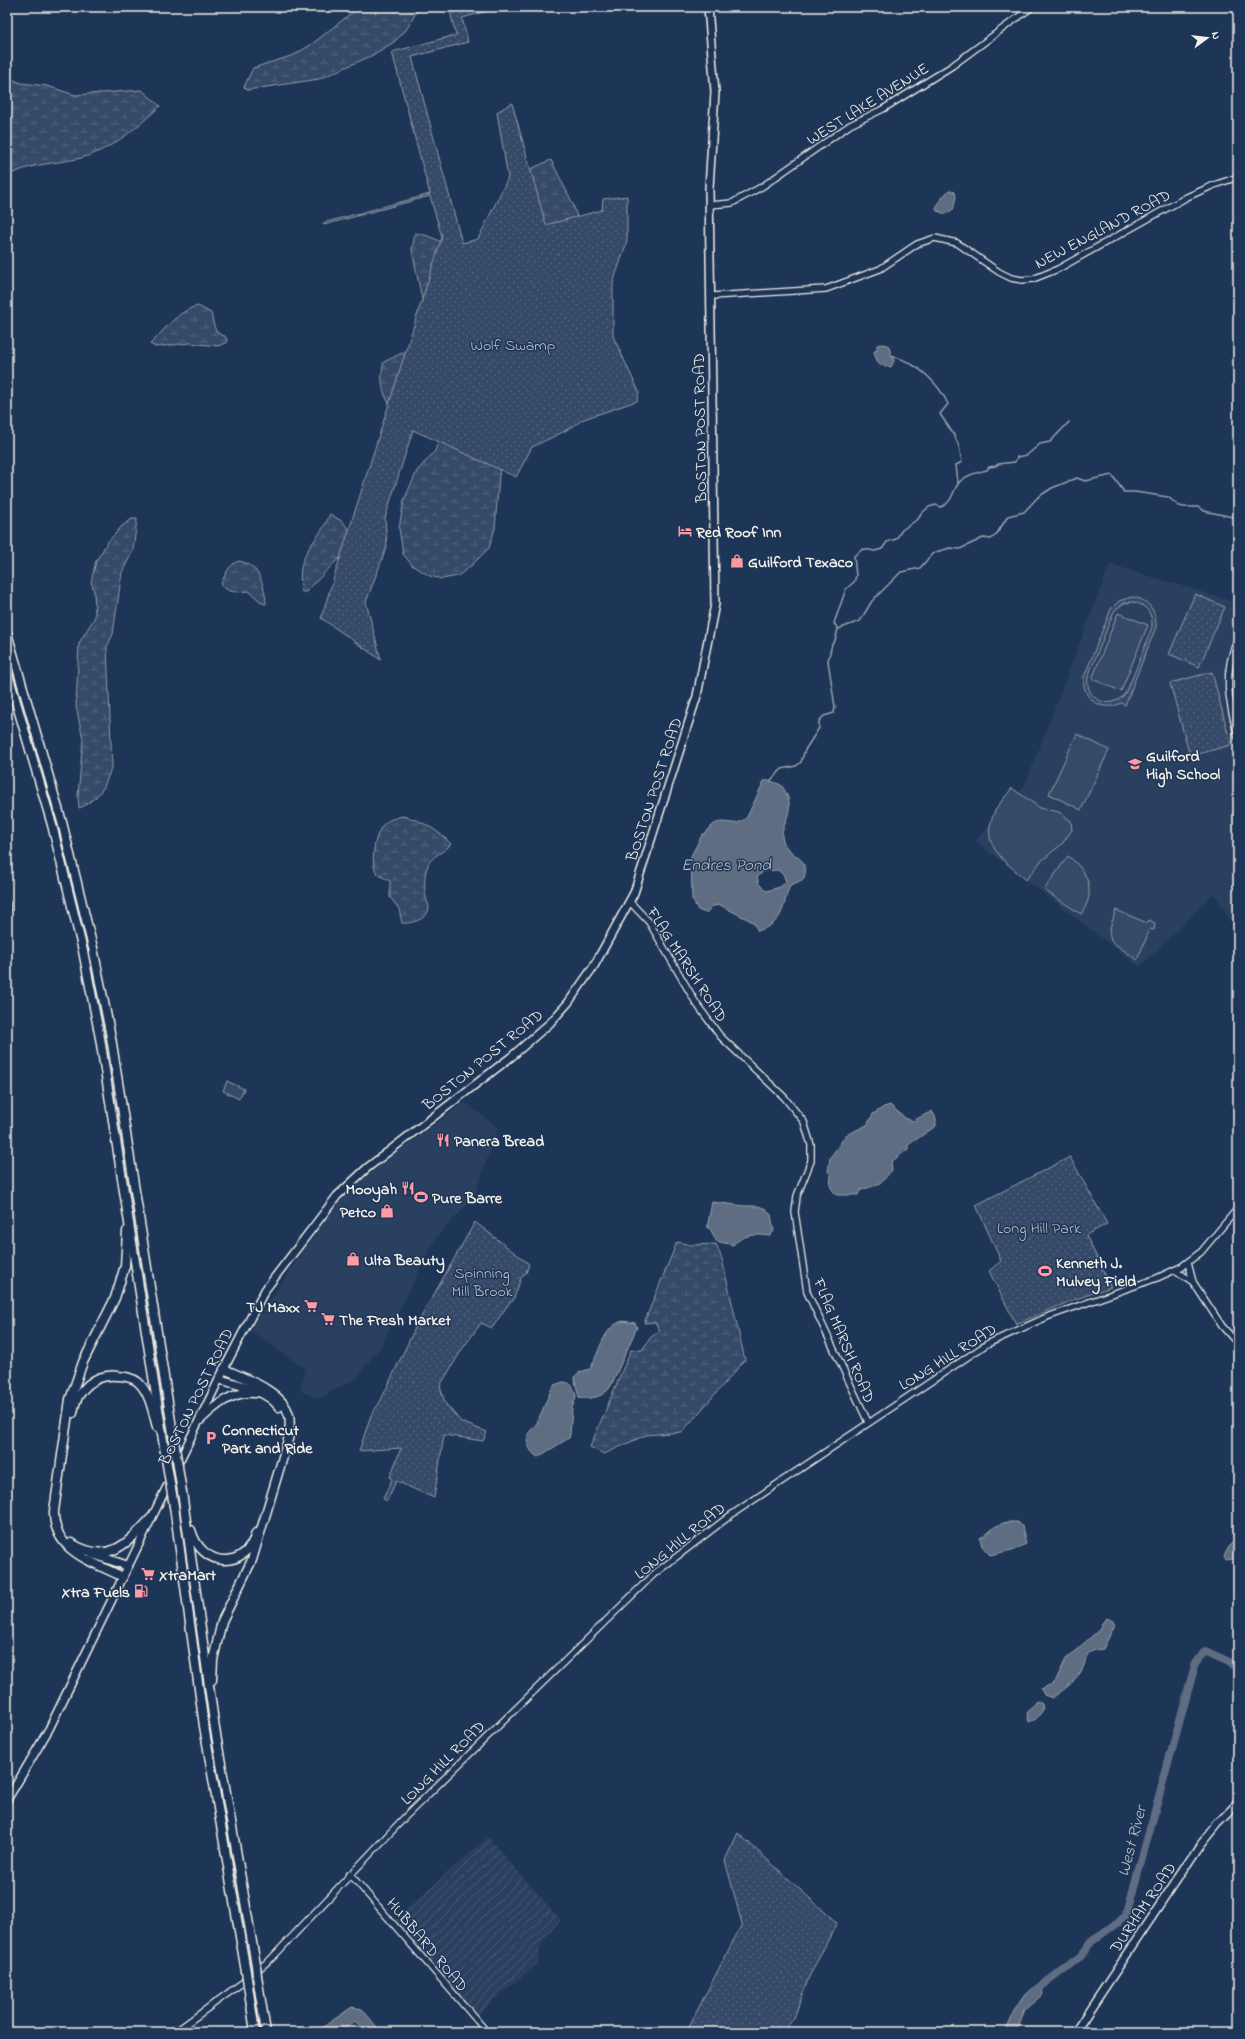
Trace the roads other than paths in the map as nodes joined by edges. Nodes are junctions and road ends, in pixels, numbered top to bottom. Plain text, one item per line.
1 (708, 7) edge
2 (1032, 7) edge
3 (1238, 177) edge
4 (710, 205) junction
5 (712, 296) junction
6 (7, 633) edge
7 (1238, 639) edge
8 (7, 671) edge
9 (1238, 737) edge
10 (630, 902) junction
11 (7, 904) edge
12 (7, 909) edge
13 (1238, 1208) edge
14 (127, 1212) junction
15 (1188, 1263) junction
16 (1175, 1270) junction
17 (1193, 1282) junction
18 (1238, 1344) edge
19 (224, 1369) junction
20 (220, 1379) junction
21 (264, 1395) junction
22 (200, 1420) junction
23 (868, 1422) junction
24 (165, 1453) junction
25 (182, 1492) junction
26 (151, 1518) junction
27 (78, 1548) junction
28 (128, 1566) junction
29 (123, 1577) junction
30 (215, 1729) junction
31 (7, 1800) edge
32 (1238, 1803) edge
33 (350, 1874) junction
34 (175, 2032) edge
35 (255, 2032) edge
36 (266, 2032) edge
37 (487, 2032) edge
38 (1075, 2032) edge

1 - 4 main road, BOSTON POST ROAD
2 - 4 street, WEST LAKE AVENUE
3 - 5 street, NEW ENGLAND ROAD
4 - 5 main road, BOSTON POST ROAD
5 - 10 main road, BOSTON POST ROAD
6 - 25 highway, bridge
7 - 9 street
8 - 14 highway
10 - 19 main road, BOSTON POST ROAD
10 - 23 street, FLAG MARSH ROAD
11 - 12 street
13 - 15 street, LONG HILL ROAD
14 - 24 highway
14 - 29 highway
15 - 16 street, LONG HILL ROAD
15 - 17 street
16 - 17 street
16 - 23 street, LONG HILL ROAD
17 - 18 street
19 - 20 main road, BOSTON POST ROAD
19 - 30 highway
20 - 21 highway
20 - 22 main road, BOSTON POST ROAD
21 - 22 highway
21 - 25 highway
22 - 26 main road, BOSTON POST ROAD
23 - 33 street, LONG HILL ROAD
24 - 27 highway
24 - 35 highway, bridge
25 - 30 highway
26 - 27 highway
26 - 28 main road, BOSTON POST ROAD
27 - 28 highway
28 - 29 main road, BOSTON POST ROAD
29 - 31 main road, BOSTON POST ROAD
30 - 36 highway, bridge
32 - 38 main road, DURHAM ROAD
33 - 34 street, LONG HILL ROAD
33 - 37 street, HUBBARD ROAD

